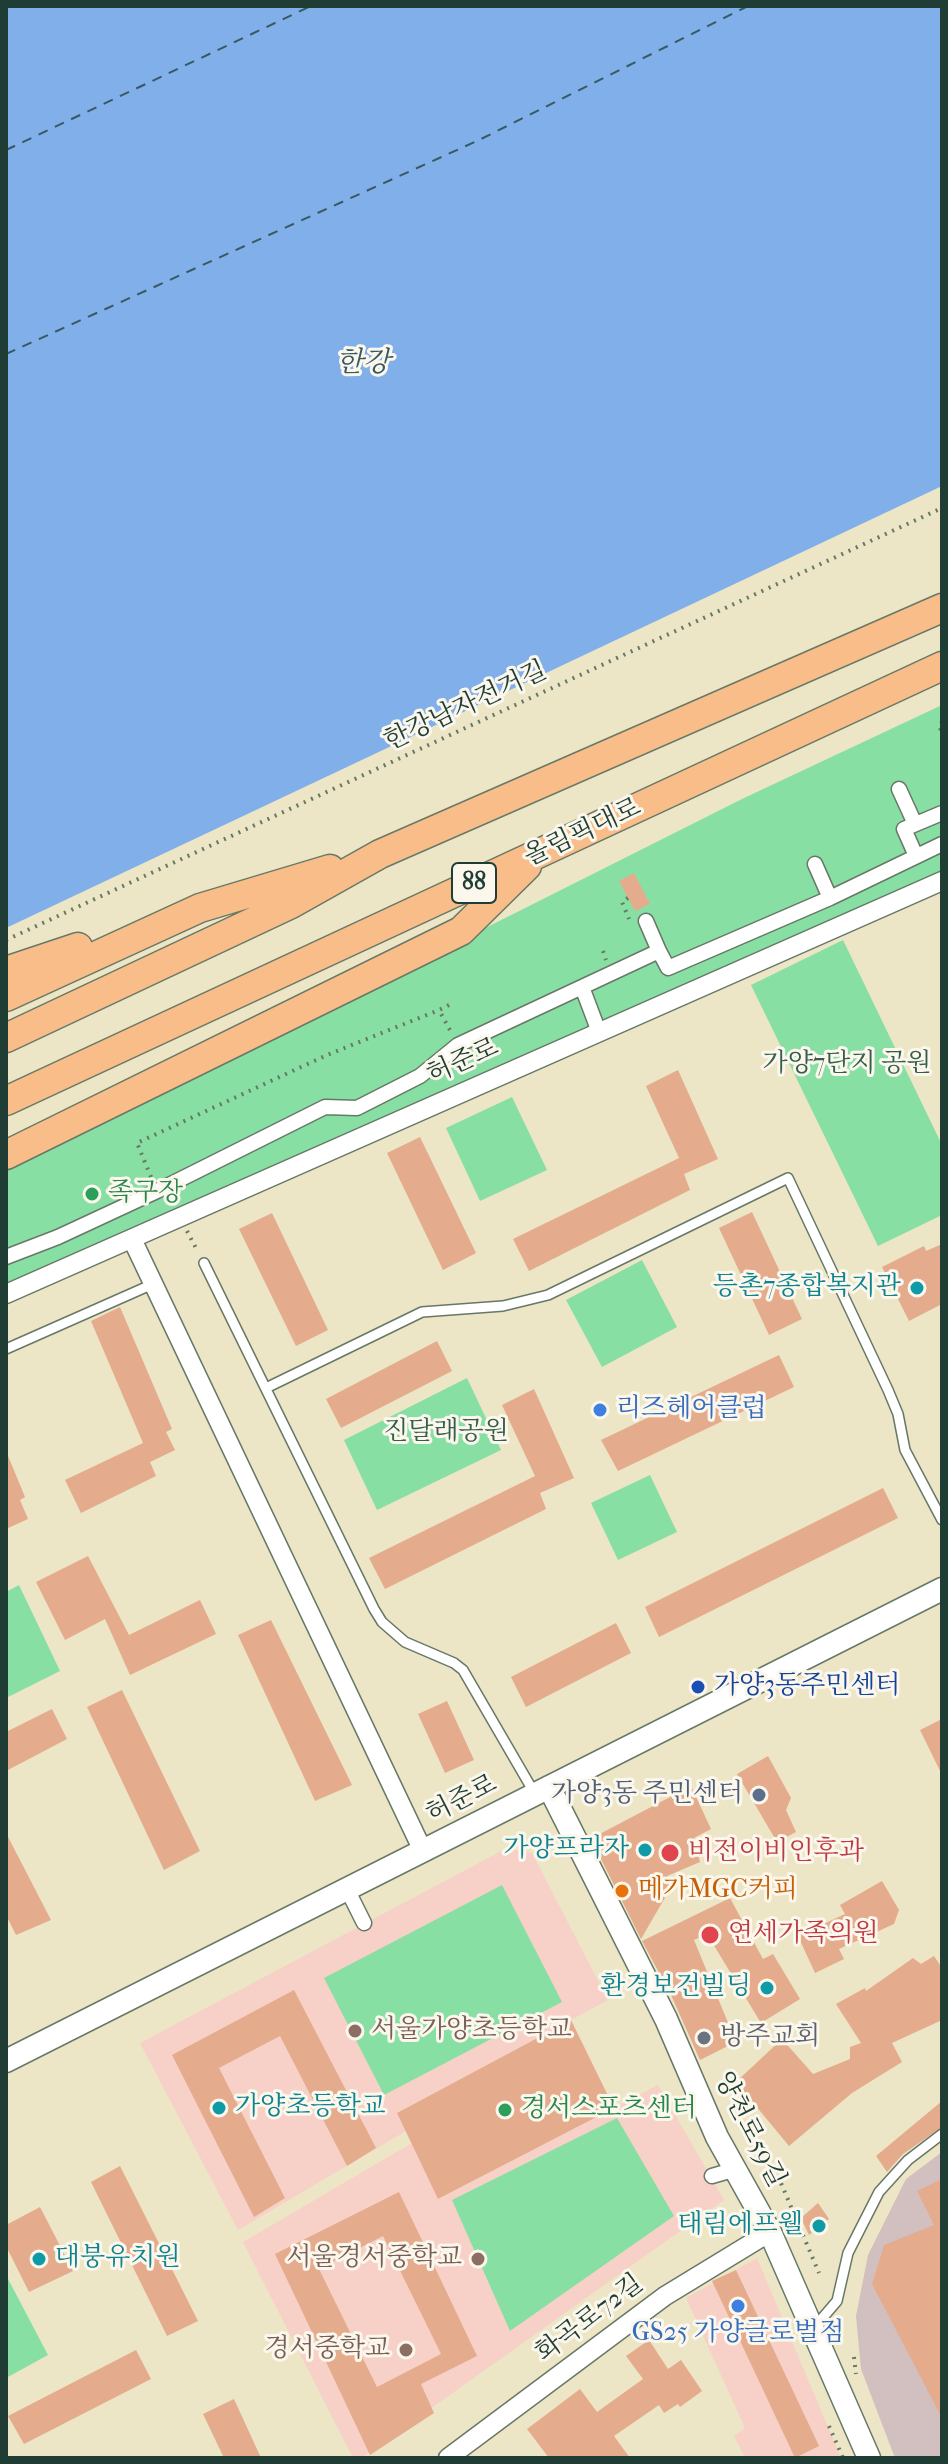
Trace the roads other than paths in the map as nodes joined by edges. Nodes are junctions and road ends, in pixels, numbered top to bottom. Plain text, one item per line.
1 (942, 608) edge
2 (942, 666) edge
3 (899, 789) dead end
4 (942, 813) edge
5 (915, 824) junction
6 (942, 844) edge
7 (541, 852) junction
8 (380, 854) junction
9 (916, 856) junction
10 (814, 872) dead end
11 (942, 881) edge
12 (830, 898) junction
13 (200, 908) junction
14 (646, 921) dead end
15 (659, 951) junction
16 (6, 971) edge
17 (582, 987) junction
18 (6, 997) edge
19 (599, 1032) junction
20 (6, 1038) edge
21 (6, 1101) edge
22 (59, 1128) junction
23 (6, 1141) edge
24 (6, 1155) edge
25 (132, 1239) junction
26 (6, 1257) edge
27 (204, 1263) dead end
28 (153, 1284) junction
29 (6, 1294) edge
30 (6, 1349) edge
31 (266, 1388) junction
32 (942, 1520) edge
33 (942, 1589) edge
34 (542, 1791) junction
35 (423, 1851) junction
36 (347, 1889) junction
37 (364, 1923) dead end
38 (6, 2061) edge
39 (942, 2134) edge
40 (736, 2169) junction
41 (712, 2176) dead end
42 (770, 2232) junction
43 (813, 2329) junction
44 (448, 2458) edge
45 (869, 2458) edge

1 - 8 highway, 88
2 - 7 highway, 올림픽대로 / 88
3 - 5 street
4 - 5 street
5 - 9 street
6 - 9 street
7 - 21 highway, 올림픽대로 / 88
7 - 22 highway
8 - 13 highway
8 - 20 highway, 88
9 - 12 street
10 - 12 street
11 - 19 street, 허준로
12 - 15 street
13 - 16 highway
13 - 18 highway
14 - 15 street
15 - 17 street
17 - 19 street
17 - 26 street
19 - 25 street, 허준로
22 - 23 highway
22 - 24 highway
25 - 28 street
25 - 29 street, 허준로
27 - 31 lane
28 - 30 lane
28 - 35 street
31 - 32 lane
31 - 34 lane
33 - 34 street, 허준로
34 - 35 street, 허준로
34 - 40 street, 양천로59길
35 - 36 street, 허준로
36 - 37 street
36 - 38 street, 허준로
39 - 43 lane
40 - 41 street
40 - 42 street, 양천로59길
42 - 43 street, 양천로59길
42 - 44 street, 화곡로72길
43 - 45 street, 양천로59길

